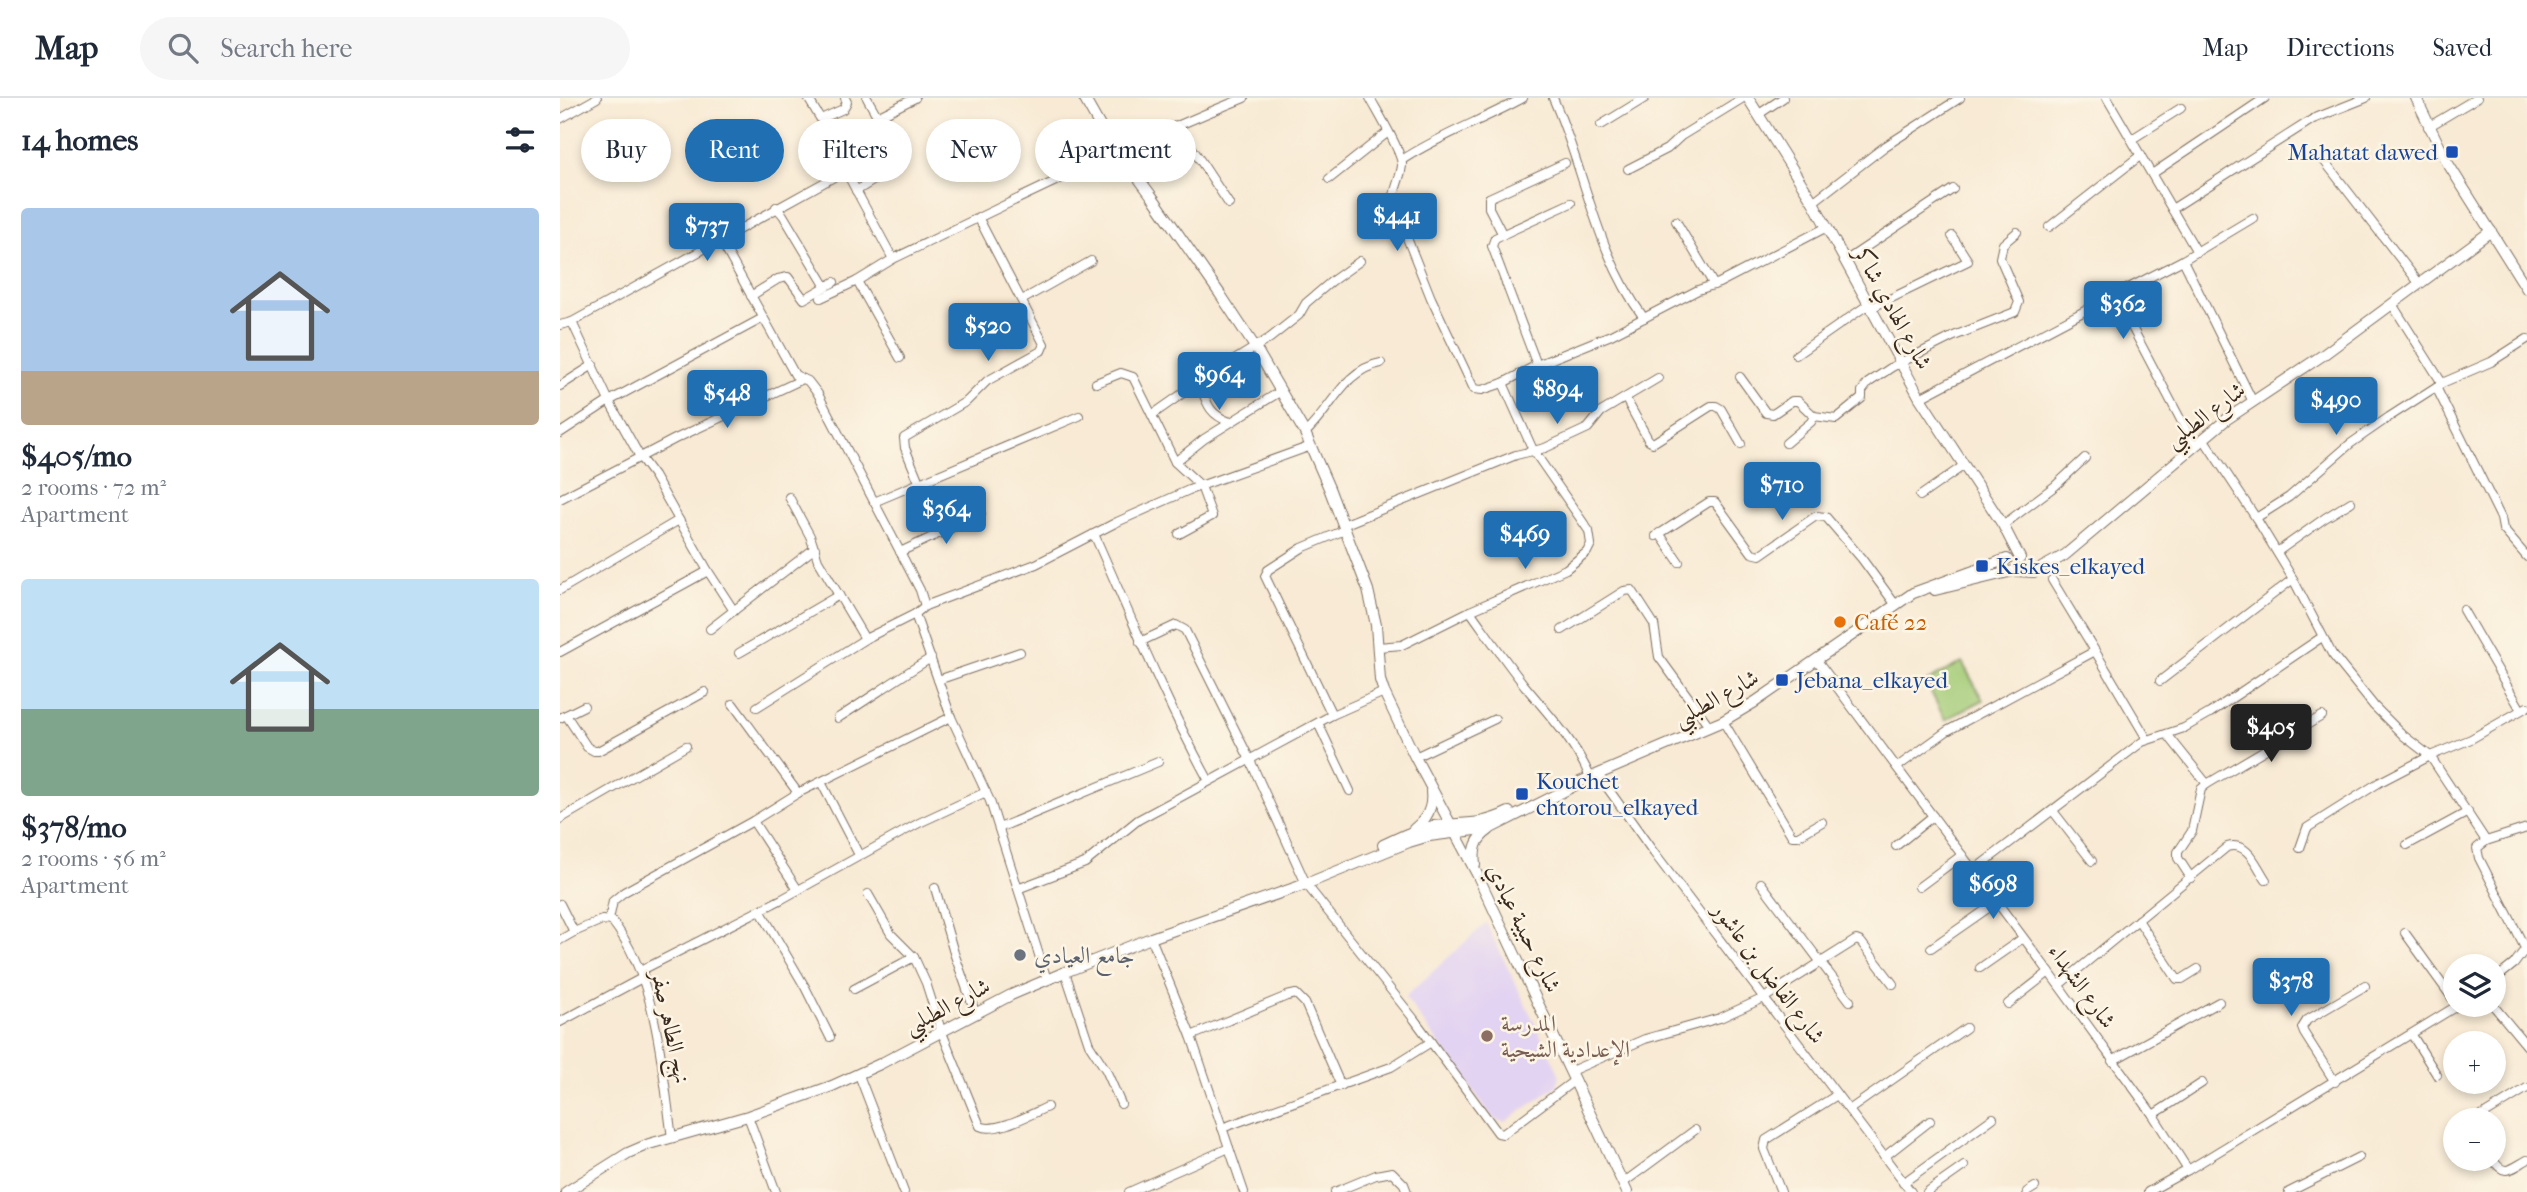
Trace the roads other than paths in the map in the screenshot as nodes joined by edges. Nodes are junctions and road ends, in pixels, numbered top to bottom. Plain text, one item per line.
1 (597, 98) edge
2 (808, 98) edge
3 (845, 98) edge
4 (867, 98) edge
5 (915, 98) edge
6 (1084, 98) edge
7 (1244, 98) edge
8 (1370, 98) edge
9 (1523, 98) edge
10 (1553, 98) edge
11 (1645, 98) edge
12 (1745, 98) edge
13 (1783, 98) edge
14 (1960, 98) edge
15 (2107, 98) edge
16 (2265, 98) edge
17 (2366, 98) edge
18 (2416, 98) edge
19 (2477, 98) edge
20 (2181, 108) dead end
21 (1759, 114) junction
22 (877, 117) junction
23 (560, 119) edge
24 (821, 119) joint
25 (1096, 119) edge
26 (1192, 119) edge
27 (1601, 125) dead end
28 (2428, 127) junction
29 (1388, 132) junction
30 (2132, 139) junction
31 (1196, 154) edge
32 (2141, 155) junction
33 (2322, 159) dead end
34 (1402, 160) junction
35 (1564, 163) dead end
36 (1628, 169) dead end
37 (2152, 174) junction
38 (1329, 178) dead end
39 (824, 182) edge
40 (852, 182) edge
41 (1053, 182) edge
42 (1141, 182) edge
43 (1953, 189) dead end
44 (856, 191) junction
45 (1813, 202) junction
46 (1570, 203) dead end
47 (1229, 204) dead end
48 (776, 207) junction
49 (2172, 209) junction
50 (978, 217) junction
51 (2253, 218) dead end
52 (1676, 221) dead end
53 (1827, 227) junction
54 (2049, 227) dead end
55 (2491, 231) junction
56 (2017, 232) dead end
57 (1503, 235) junction
58 (1952, 236) dead end
59 (720, 239) junction
60 (2197, 251) junction
61 (893, 259) junction
62 (2183, 260) junction
63 (1091, 261) dead end
64 (1360, 261) dead end
65 (1845, 261) junction
66 (857, 281) junction
67 (2419, 284) junction
68 (1714, 285) junction
69 (2527, 289) edge
70 (2115, 295) junction
71 (751, 296) junction
72 (821, 298) dead end
73 (1022, 300) junction
74 (2392, 304) junction
75 (1870, 306) junction
76 (763, 318) junction
77 (1644, 318) junction
78 (572, 322) junction
79 (560, 325) edge
80 (2527, 339) edge
81 (1255, 347) junction
82 (1796, 355) dead end
83 (900, 358) dead end
84 (1901, 362) junction
85 (1381, 363) dead end
86 (593, 365) junction
87 (1537, 365) junction
88 (1740, 377) dead end
89 (1658, 378) dead end
90 (803, 379) junction
91 (1199, 382) junction
92 (1096, 383) dead end
93 (1503, 383) junction
94 (2439, 385) junction
95 (560, 386) edge
96 (1281, 391) junction
97 (1920, 398) junction
98 (1626, 399) junction
99 (609, 401) junction
100 (2253, 402) junction
101 (1152, 415) junction
102 (1079, 416) dead end
103 (1814, 416) junction
104 (1230, 422) junction
105 (560, 433) edge
106 (1304, 433) junction
107 (2198, 441) junction
108 (1786, 443) dead end
109 (1741, 444) dead end
110 (1311, 446) junction
111 (1533, 450) junction
112 (640, 457) junction
113 (2085, 458) dead end
114 (1175, 461) junction
115 (1963, 466) junction
116 (919, 482) junction
117 (1201, 486) junction
118 (1920, 496) dead end
119 (789, 497) dead end
120 (560, 499) edge
121 (874, 502) junction
122 (2351, 502) dead end
123 (981, 514) dead end
124 (2256, 518) junction
125 (679, 520) junction
126 (1344, 527) junction
127 (2006, 529) junction
128 (1094, 534) junction
129 (1179, 534) dead end
130 (815, 548) junction
131 (900, 552) junction
132 (2277, 552) junction
133 (2527, 557) edge
134 (1679, 562) dead end
135 (2014, 563) junction
136 (708, 571) junction
137 (2293, 579) junction
138 (2052, 580) dead end
139 (560, 590) edge
140 (839, 595) junction
141 (1898, 603) junction
142 (925, 606) junction
143 (2463, 610) dead end
144 (734, 611) junction
145 (1470, 611) junction
146 (915, 614) junction
147 (710, 629) dead end
148 (1562, 630) dead end
149 (2322, 637) junction
150 (865, 639) junction
151 (1140, 642) junction
152 (1378, 646) junction
153 (2095, 651) junction
154 (560, 652) edge
155 (1020, 652) dead end
156 (739, 653) dead end
157 (931, 658) junction
158 (1816, 659) junction
159 (938, 680) junction
160 (2160, 681) dead end
161 (705, 692) dead end
162 (1384, 692) junction
163 (733, 704) dead end
164 (584, 706) dead end
165 (757, 707) dead end
166 (2524, 709) edge
167 (1332, 715) junction
168 (563, 716) edge
169 (2322, 716) dead end
170 (838, 718) dead end
171 (951, 718) junction
172 (1495, 719) dead end
173 (1723, 721) junction
174 (1318, 723) junction
175 (1710, 727) junction
176 (2167, 734) junction
177 (2147, 738) junction
178 (686, 746) dead end
179 (2430, 756) junction
180 (1415, 757) junction
181 (1250, 760) junction
182 (1158, 762) dead end
183 (1897, 767) junction
184 (1595, 777) junction
185 (1209, 781) junction
186 (821, 782) junction
187 (1429, 784) junction
188 (2207, 784) junction
189 (1574, 786) junction
190 (1350, 791) dead end
191 (986, 792) junction
192 (798, 793) junction
193 (2053, 811) junction
194 (2468, 812) junction
195 (1934, 816) junction
196 (560, 818) edge
197 (753, 821) junction
198 (1822, 822) dead end
199 (1495, 826) junction
200 (999, 828) junction
201 (2527, 828) edge
202 (1453, 830) junction
203 (1409, 832) junction
204 (2486, 841) junction
205 (2407, 845) dead end
206 (1896, 846) dead end
207 (2300, 848) dead end
208 (859, 855) junction
209 (1962, 855) junction
210 (2092, 861) dead end
211 (1353, 863) junction
212 (1973, 870) junction
213 (1478, 876) junction
214 (2191, 878) junction
215 (2266, 880) dead end
216 (1761, 883) dead end
217 (1306, 884) junction
218 (1919, 887) dead end
219 (935, 888) dead end
220 (1020, 888) junction
221 (798, 890) junction
222 (868, 894) dead end
223 (1997, 902) junction
224 (560, 904) edge
225 (760, 910) junction
226 (610, 920) junction
227 (2138, 920) junction
228 (574, 933) junction
229 (2405, 933) dead end
230 (1151, 938) junction
231 (2023, 938) junction
232 (560, 940) edge
233 (1931, 948) dead end
234 (2526, 950) edge
235 (914, 957) junction
236 (1822, 962) junction
237 (1980, 968) dead end
238 (2198, 969) dead end
239 (2506, 970) edge
240 (1065, 972) junction
241 (2049, 972) junction
242 (643, 974) junction
243 (1047, 980) junction
244 (1892, 984) dead end
245 (2059, 985) junction
246 (2443, 985) edge
247 (2365, 986) dead end
248 (854, 989) dead end
249 (1764, 998) junction
250 (1850, 1001) dead end
251 (2218, 1002) dead end
252 (2008, 1003) dead end
253 (975, 1012) junction
254 (2443, 1014) edge
255 (2503, 1017) edge
256 (560, 1022) edge
257 (1966, 1028) dead end
258 (941, 1030) junction
259 (2412, 1035) junction
260 (830, 1037) dead end
261 (1191, 1037) junction
262 (1431, 1042) junction
263 (2527, 1046) edge
264 (2112, 1060) junction
265 (859, 1075) junction
266 (2437, 1075) dead end
267 (1573, 1076) junction
268 (2335, 1082) junction
269 (2202, 1083) dead end
270 (1341, 1086) junction
271 (2527, 1088) edge
272 (1837, 1095) junction
273 (1121, 1104) dead end
274 (1047, 1107) dead end
275 (2494, 1108) edge
276 (1849, 1110) junction
277 (2153, 1115) junction
278 (748, 1116) junction
279 (1993, 1118) dead end
280 (1930, 1121) dead end
281 (1222, 1128) junction
282 (1695, 1130) dead end
283 (672, 1138) junction
284 (1229, 1148) junction
285 (1884, 1157) junction
286 (2359, 1157) dead end
287 (2527, 1160) edge
288 (1965, 1166) dead end
289 (2188, 1170) junction
290 (2506, 1171) edge
291 (578, 1188) edge
292 (1625, 1188) edge
293 (1907, 1189) edge
294 (566, 1192) edge
295 (776, 1192) edge
296 (904, 1192) edge
297 (1129, 1192) edge
298 (1244, 1192) edge
299 (1335, 1192) edge
300 (1407, 1192) edge
301 (1781, 1192) edge
302 (1927, 1192) edge
303 (2148, 1192) edge
304 (2289, 1192) edge

1 - 23 street
2 - 24 street
3 - 24 street
4 - 22 street
5 - 22 street
6 - 25 street, شارع حبيبة عيادي
7 - 26 street
8 - 29 street
9 - 34 street
10 - 77 street
11 - 27 street
12 - 21 street, شارع الهادي شاكر
12 - 36 street
13 - 21 street
14 - 45 street
15 - 30 street
16 - 37 street
17 - 49 street
18 - 28 street
19 - 28 street
20 - 30 street
21 - 45 street, شارع الهادي شاكر
22 - 44 street
28 - 55 street
29 - 34 street
29 - 38 street
30 - 32 street
31 - 47 street
32 - 37 street
32 - 54 street
33 - 67 street
34 - 93 street
35 - 57 street
37 - 49 street
39 - 48 street
40 - 44 street
41 - 50 street
42 - 81 street, شارع حبيبة عيادي
43 - 65 street
44 - 61 street
45 - 53 street, شارع الهادي شاكر
46 - 57 street
48 - 59 street
48 - 71 street
49 - 60 street
50 - 61 street
50 - 73 street
51 - 60 street
52 - 68 street
53 - 65 street, شارع الهادي شاكر
53 - 68 street
55 - 67 street, شارع الطبلبي
55 - 69 street
56 - 84 street
57 - 87 street
58 - 75 street
59 - 71 street
59 - 78 street
60 - 62 street
61 - 66 street
62 - 70 street
62 - 100 street
63 - 73 street
64 - 81 street
65 - 75 street, شارع الهادي شاكر
66 - 72 street
66 - 83 street
67 - 74 street, شارع الطبلبي
68 - 77 street
70 - 97 street
70 - 107 street
71 - 76 street
73 - 116 street
74 - 94 street
74 - 100 street, شارع الطبلبي
75 - 82 street
75 - 84 street, شارع الهادي شاكر
76 - 90 street
76 - 99 street
77 - 87 street
78 - 79 street
78 - 86 street
80 - 94 street
81 - 91 street
81 - 96 street, شارع حبيبة عيادي
84 - 97 street, شارع الهادي شاكر
84 - 103 street
85 - 106 street
86 - 95 street
86 - 99 street
87 - 93 street
88 - 103 street
89 - 98 street
90 - 112 street
90 - 121 street
91 - 101 street
91 - 104 street
92 - 101 street
93 - 111 street
94 - 124 street
94 - 133 street
96 - 104 street
96 - 106 street, شارع حبيبة عيادي
97 - 115 street, شارع الهادي شاكر
98 - 109 street
98 - 111 street
99 - 105 street
99 - 112 street
100 - 107 street, شارع الطبلبي
101 - 114 street
102 - 116 street
103 - 108 street
104 - 114 street
106 - 110 street, شارع حبيبة عيادي
107 - 124 street
107 - 135 street, شارع الطبلبي
110 - 117 street
110 - 126 street, شارع حبيبة عيادي
111 - 126 street
111 - 145 street
112 - 120 street
112 - 125 street
113 - 127 street
114 - 117 street
115 - 118 street
115 - 127 street, شارع الهادي شاكر
116 - 121 street
117 - 128 street
117 - 129 street
119 - 130 street
121 - 131 street
122 - 132 street
123 - 131 street
124 - 132 street
125 - 136 street
125 - 139 street
126 - 152 street, شارع حبيبة عيادي
126 - 167 street
127 - 135 street
128 - 142 street
128 - 151 street
130 - 140 street
130 - 144 street
131 - 142 street
132 - 137 street
134 - 141 street
135 - 141 street, شارع الطبلبي
136 - 144 street
136 - 154 street
137 - 149 street
137 - 160 street
138 - 153 street
140 - 150 street
140 - 156 street
141 - 158 street, شارع الطبلبي
142 - 146 street
143 - 166 street
144 - 147 street
145 - 152 street
145 - 184 street, شارع الفاضل بن عاشور
146 - 150 street
146 - 157 street
148 - 175 street
149 - 176 street
149 - 179 street
150 - 165 street
151 - 181 street
151 - 185 street
152 - 162 street, شارع حبيبة عيادي
153 - 177 street
153 - 183 street
155 - 159 street
157 - 159 street
157 - 170 street
158 - 173 street, شارع الطبلبي
158 - 183 street, شارع الشهداء
159 - 171 street
161 - 168 street
162 - 167 street
162 - 180 street, شارع حبيبة عيادي
163 - 192 street
164 - 168 street
166 - 179 street
167 - 174 street
169 - 188 street
171 - 186 street
171 - 191 street
172 - 180 street
173 - 175 street, شارع الطبلبي
173 - 198 street
174 - 181 street
174 - 190 street
175 - 184 street, شارع الطبلبي
176 - 177 street
176 - 188 street
177 - 193 street
178 - 196 street
179 - 194 street
179 - 207 street
180 - 187 street, شارع حبيبة عيادي
181 - 185 street
181 - 217 street
182 - 200 street
183 - 195 street, شارع الشهداء
184 - 189 street, شارع الطبلبي
184 - 249 street, شارع الفاضل بن عاشور
185 - 220 street
186 - 192 street
186 - 208 street
187 - 202 street, شارع حبيبة عيادي
187 - 203 street
188 - 214 street
189 - 199 street, شارع الطبلبي
189 - 202 street, شارع الطبلبي
191 - 200 street
191 - 208 street
192 - 197 street
193 - 210 street
193 - 212 street
194 - 204 street
194 - 205 street
195 - 206 street
195 - 209 street, شارع الشهداء
197 - 221 street
197 - 226 street
199 - 202 street, شارع الطبلبي
199 - 213 street
200 - 220 street
201 - 204 street
202 - 203 street, شارع الطبلبي
202 - 211 street, شارع الطبلبي
202 - 213 street, شارع حبيبة عيادي
203 - 211 street, شارع الطبلبي
204 - 234 street
208 - 221 street
209 - 212 street, شارع الشهداء
209 - 218 street
211 - 217 street, شارع الطبلبي
212 - 223 street, شارع الشهداء
213 - 267 street, شارع حبيبة عيادي
214 - 215 street
214 - 227 street
216 - 236 street
217 - 230 street, شارع الطبلبي
217 - 262 street
219 - 253 street
220 - 243 street
221 - 225 street
222 - 235 street
223 - 231 street, شارع الشهداء
223 - 233 street
224 - 228 street
225 - 242 street
225 - 260 street
226 - 228 street
226 - 242 street, نهج الطاهر صفر
227 - 238 street
227 - 245 street
228 - 232 street
229 - 246 street
230 - 240 street, شارع الطبلبي
230 - 261 street
231 - 237 street
231 - 241 street, شارع الشهداء
234 - 239 street
235 - 248 street
235 - 258 street
236 - 244 street
236 - 249 street
236 - 250 street
240 - 243 street, شارع الطبلبي
240 - 273 street
241 - 245 street, شارع الشهداء
241 - 252 street
242 - 256 street
242 - 283 street, نهج الطاهر صفر
243 - 253 street, شارع الطبلبي
245 - 264 street, شارع الشهداء
247 - 268 street
249 - 267 street
249 - 272 street, شارع الفاضل بن عاشور
251 - 264 street
253 - 258 street, شارع الطبلبي
254 - 259 street
255 - 263 street
257 - 276 street
258 - 265 street, شارع الطبلبي
258 - 274 street
259 - 266 street
259 - 268 street
261 - 270 street
261 - 281 street
262 - 267 street
262 - 270 street
264 - 277 street, شارع الشهداء
265 - 278 street, شارع الطبلبي
265 - 296 street
267 - 292 street, شارع حبيبة عيادي
268 - 289 street
269 - 277 street
270 - 281 street
271 - 275 street
272 - 276 street, شارع الفاضل بن عاشور
272 - 301 street
276 - 285 street, شارع الفاضل بن عاشور
277 - 289 street, شارع الشهداء
278 - 283 street, شارع الطبلبي
278 - 295 street
279 - 293 street
280 - 285 street
281 - 284 street
282 - 292 street
283 - 291 street, شارع الطبلبي
284 - 297 street
284 - 298 street
285 - 293 street, شارع الفاضل بن عاشور
286 - 304 street
287 - 290 street
288 - 302 street
289 - 303 street
291 - 294 street, شارع الطبلبي
299 - 300 street

